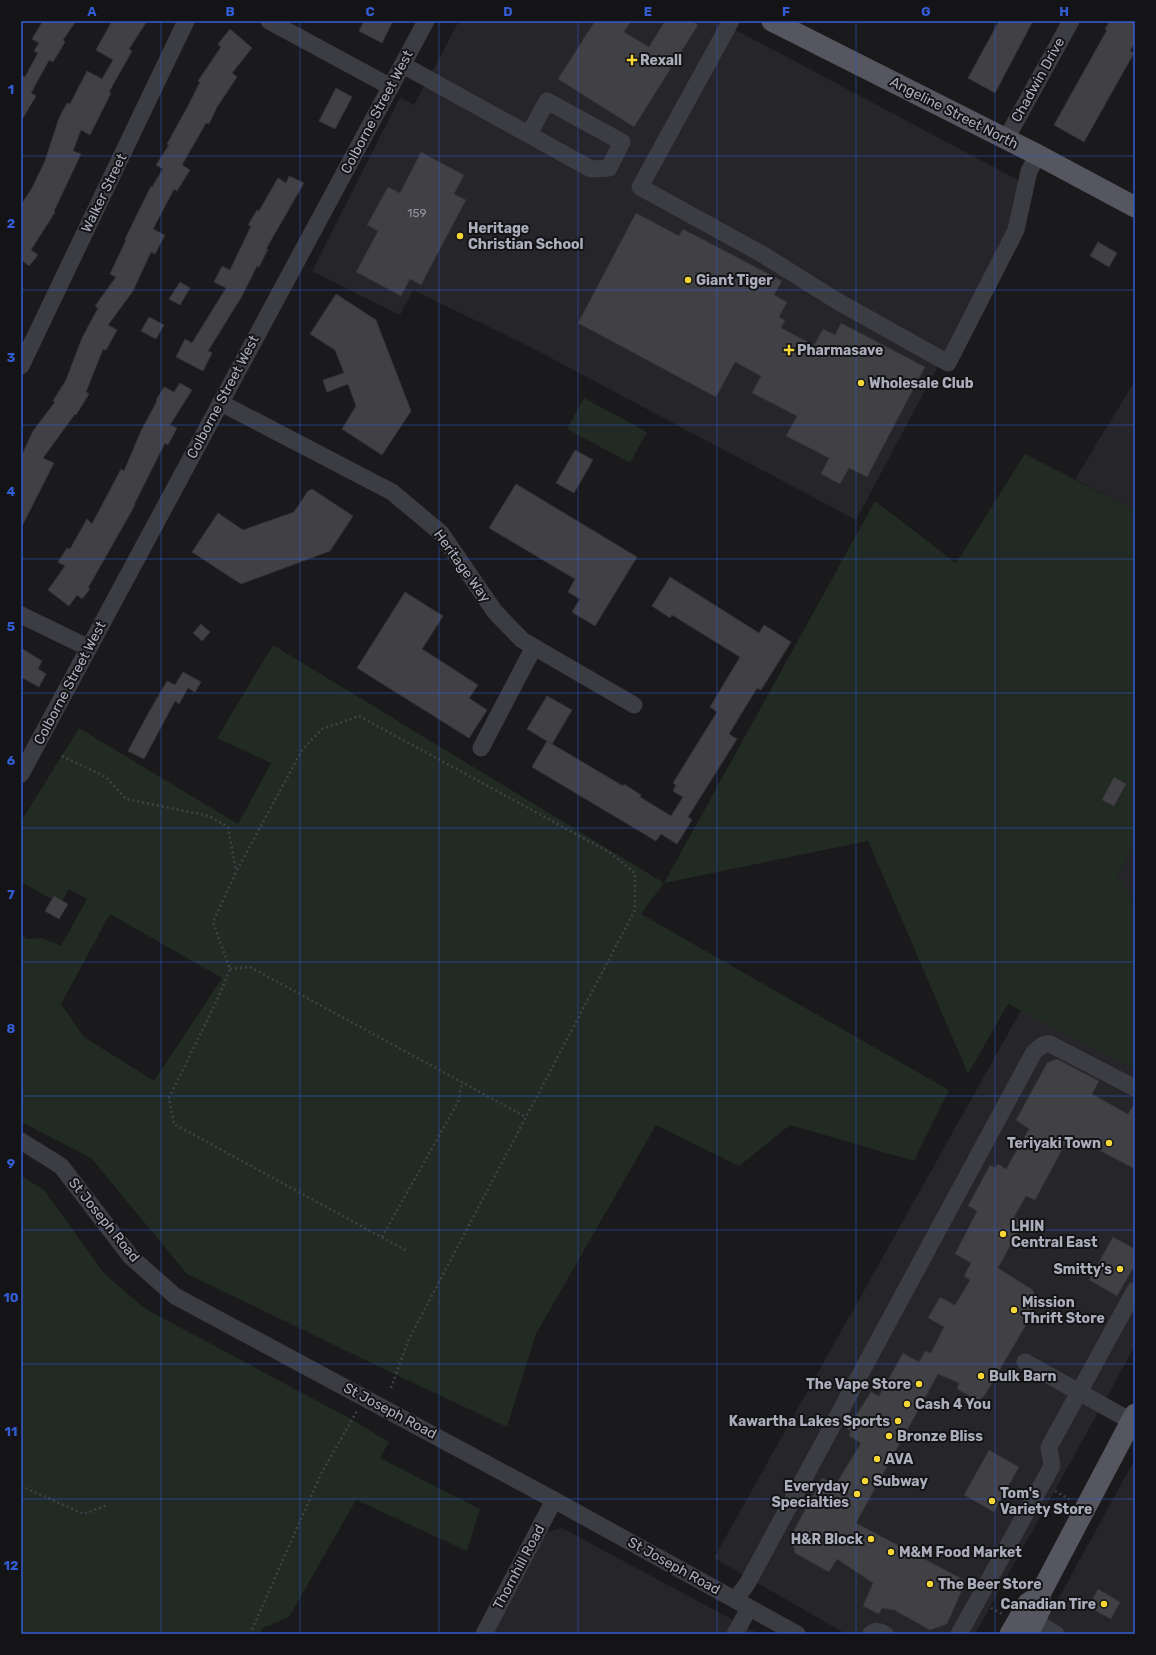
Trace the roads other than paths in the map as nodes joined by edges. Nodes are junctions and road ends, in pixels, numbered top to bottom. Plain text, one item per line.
1 (186, 21) edge
2 (269, 21) edge
3 (426, 21) edge
4 (731, 21) edge
5 (772, 21) edge
6 (1070, 21) edge
7 (402, 65) junction
8 (391, 87) junction
9 (528, 134) junction
10 (1006, 139) junction
11 (1038, 155) junction
12 (1135, 207) edge
13 (21, 366) edge
14 (221, 403) junction
15 (21, 615) edge
16 (534, 647) junction
17 (89, 648) junction
18 (634, 705) dead end
19 (481, 748) dead end
20 (21, 774) edge
21 (1135, 1088) edge
22 (21, 1141) edge
23 (1135, 1290) edge
24 (1024, 1362) dead end
25 (1078, 1392) junction
26 (1133, 1417) edge
27 (554, 1500) junction
28 (1039, 1596) junction
29 (742, 1604) junction
30 (1031, 1628) edge
31 (484, 1634) edge
32 (735, 1634) edge
33 (797, 1634) edge
34 (871, 1634) edge
35 (885, 1634) edge
36 (959, 1634) edge
37 (1010, 1634) edge
38 (1056, 1634) edge

1 - 13 street, Walker Street
2 - 8 street
3 - 7 street, Colborne Street West
4 - 11 street
5 - 10 main road, Angeline Street North
6 - 10 street, Chadwin Drive
7 - 8 street, Colborne Street West
7 - 9 street
8 - 14 street, Colborne Street West
9 - 9 street
10 - 11 main road, Angeline Street North
11 - 12 main road, Angeline Street North
14 - 16 street, Heritage Way
14 - 17 street, Colborne Street West
15 - 17 street
16 - 18 street, Heritage Way
16 - 19 street
17 - 20 street, Colborne Street West
21 - 29 street
22 - 27 street, St Joseph Road
23 - 25 street
24 - 25 street
25 - 26 street
25 - 36 street
26 - 28 main road
27 - 29 street, St Joseph Road
27 - 31 street, Thornhill Road
28 - 30 main road
28 - 37 main road
29 - 32 street
29 - 33 street, St Joseph Road
30 - 38 street
34 - 35 street

